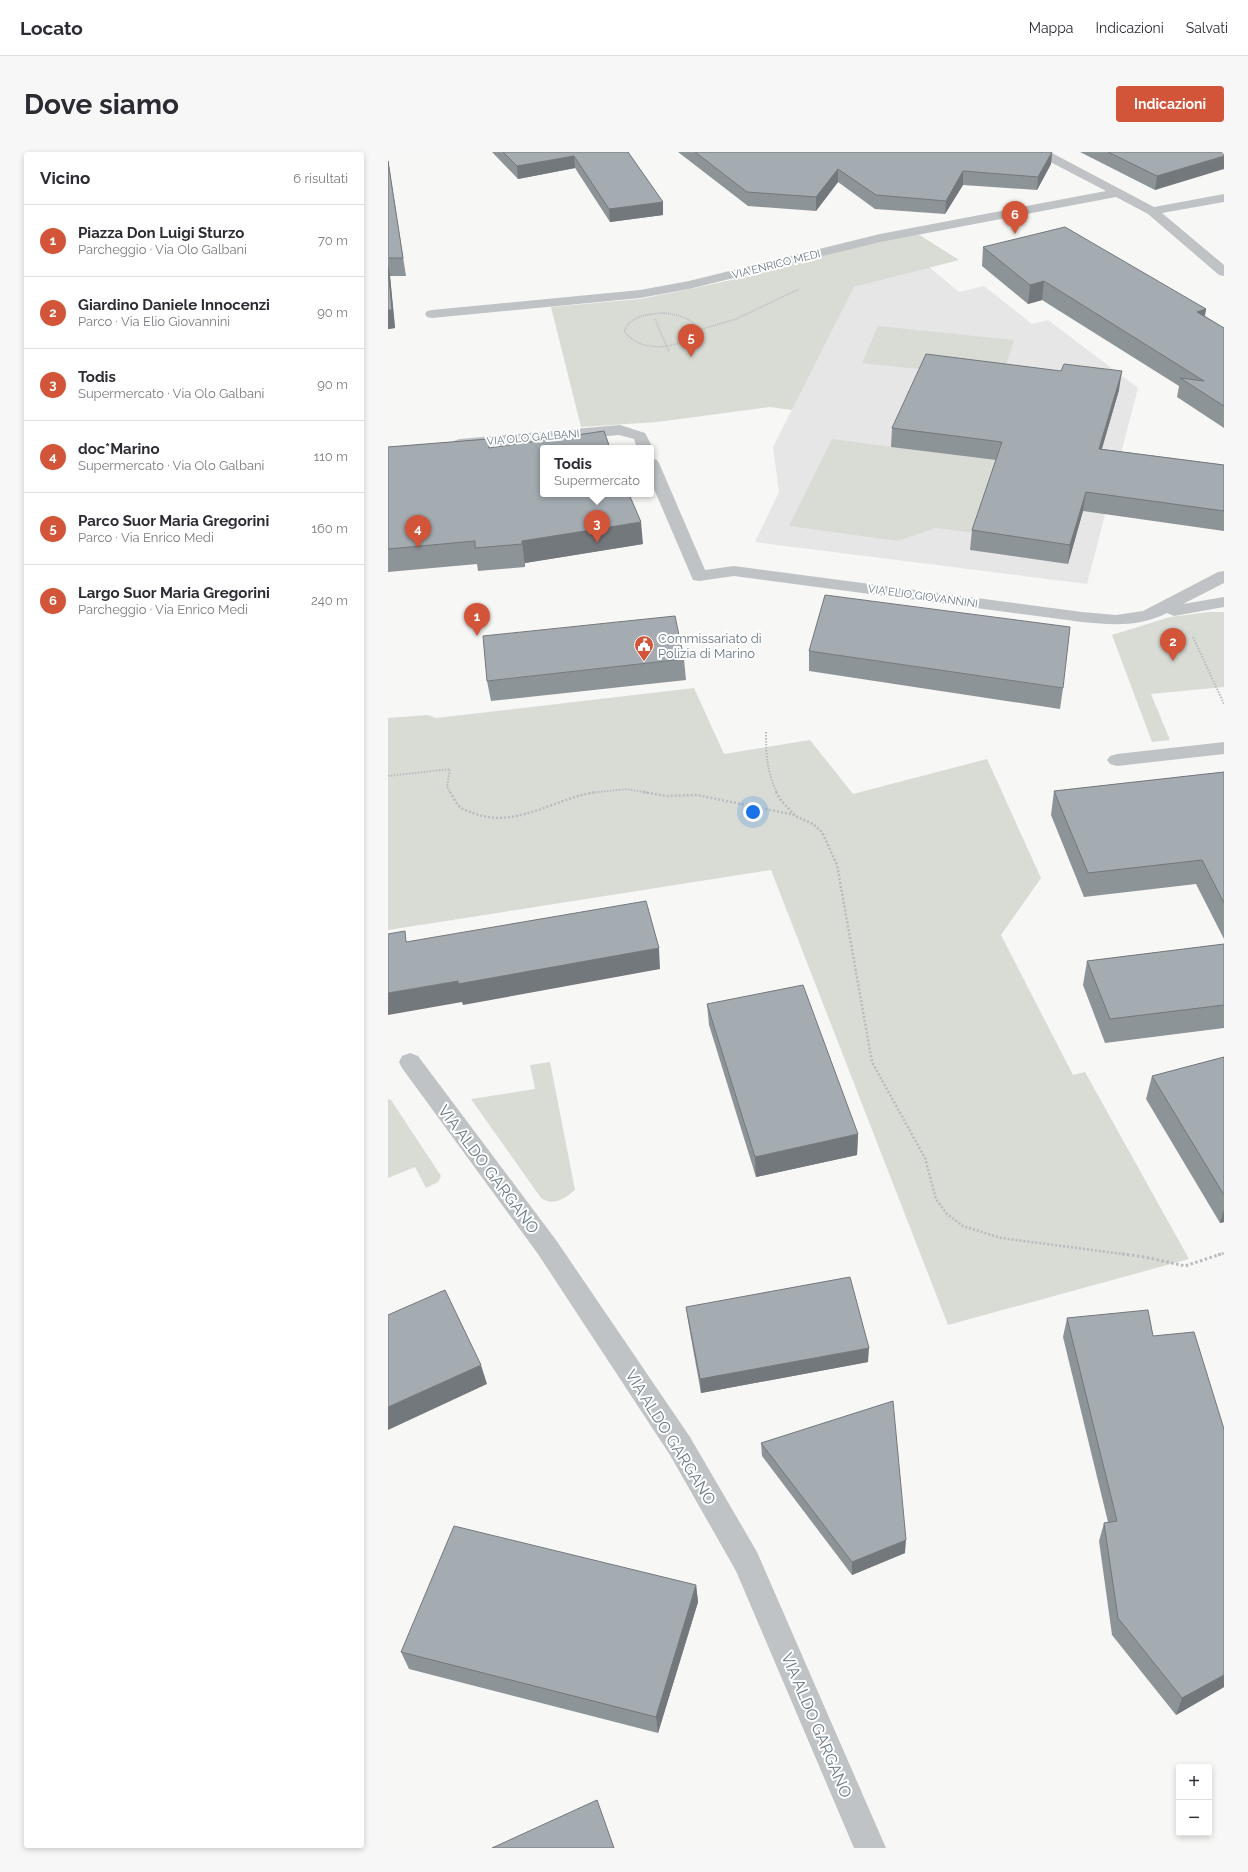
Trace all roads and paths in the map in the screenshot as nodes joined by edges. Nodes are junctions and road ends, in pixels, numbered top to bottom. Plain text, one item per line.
1 (1041, 152) edge
2 (1116, 193) junction
3 (1224, 198) edge
4 (1152, 211) junction
5 (1224, 272) edge
6 (432, 314) dead end
7 (653, 314) junction
8 (666, 346) junction
9 (669, 352) dead end
10 (443, 445) edge
11 (644, 445) edge
12 (654, 470) edge
13 (1224, 576) edge
14 (1224, 602) edge
15 (1147, 616) junction
16 (1191, 634) dead end
17 (1224, 704) edge
18 (766, 732) dead end
19 (1224, 748) edge
20 (1117, 760) dead end
21 (388, 776) edge
22 (795, 816) junction
23 (410, 1062) dead end
24 (1224, 1253) edge
25 (870, 1848) edge

1 - 2 street
2 - 4 street
2 - 6 street, VIA ENRICO MEDI
3 - 4 street
4 - 5 street
7 - 8 path
7 - 8 path
7 - 8 path
8 - 9 path
10 - 11 street, VIA OLO GALBANI
12 - 15 street, VIA ELIO GIOVANNINI
13 - 15 street, VIA ELIO GIOVANNINI
14 - 15 street, VIA ELIO GIOVANNINI
16 - 17 path
18 - 22 path
19 - 20 street
21 - 22 path
22 - 24 path
23 - 25 street, VIA ALDO GARGANO

